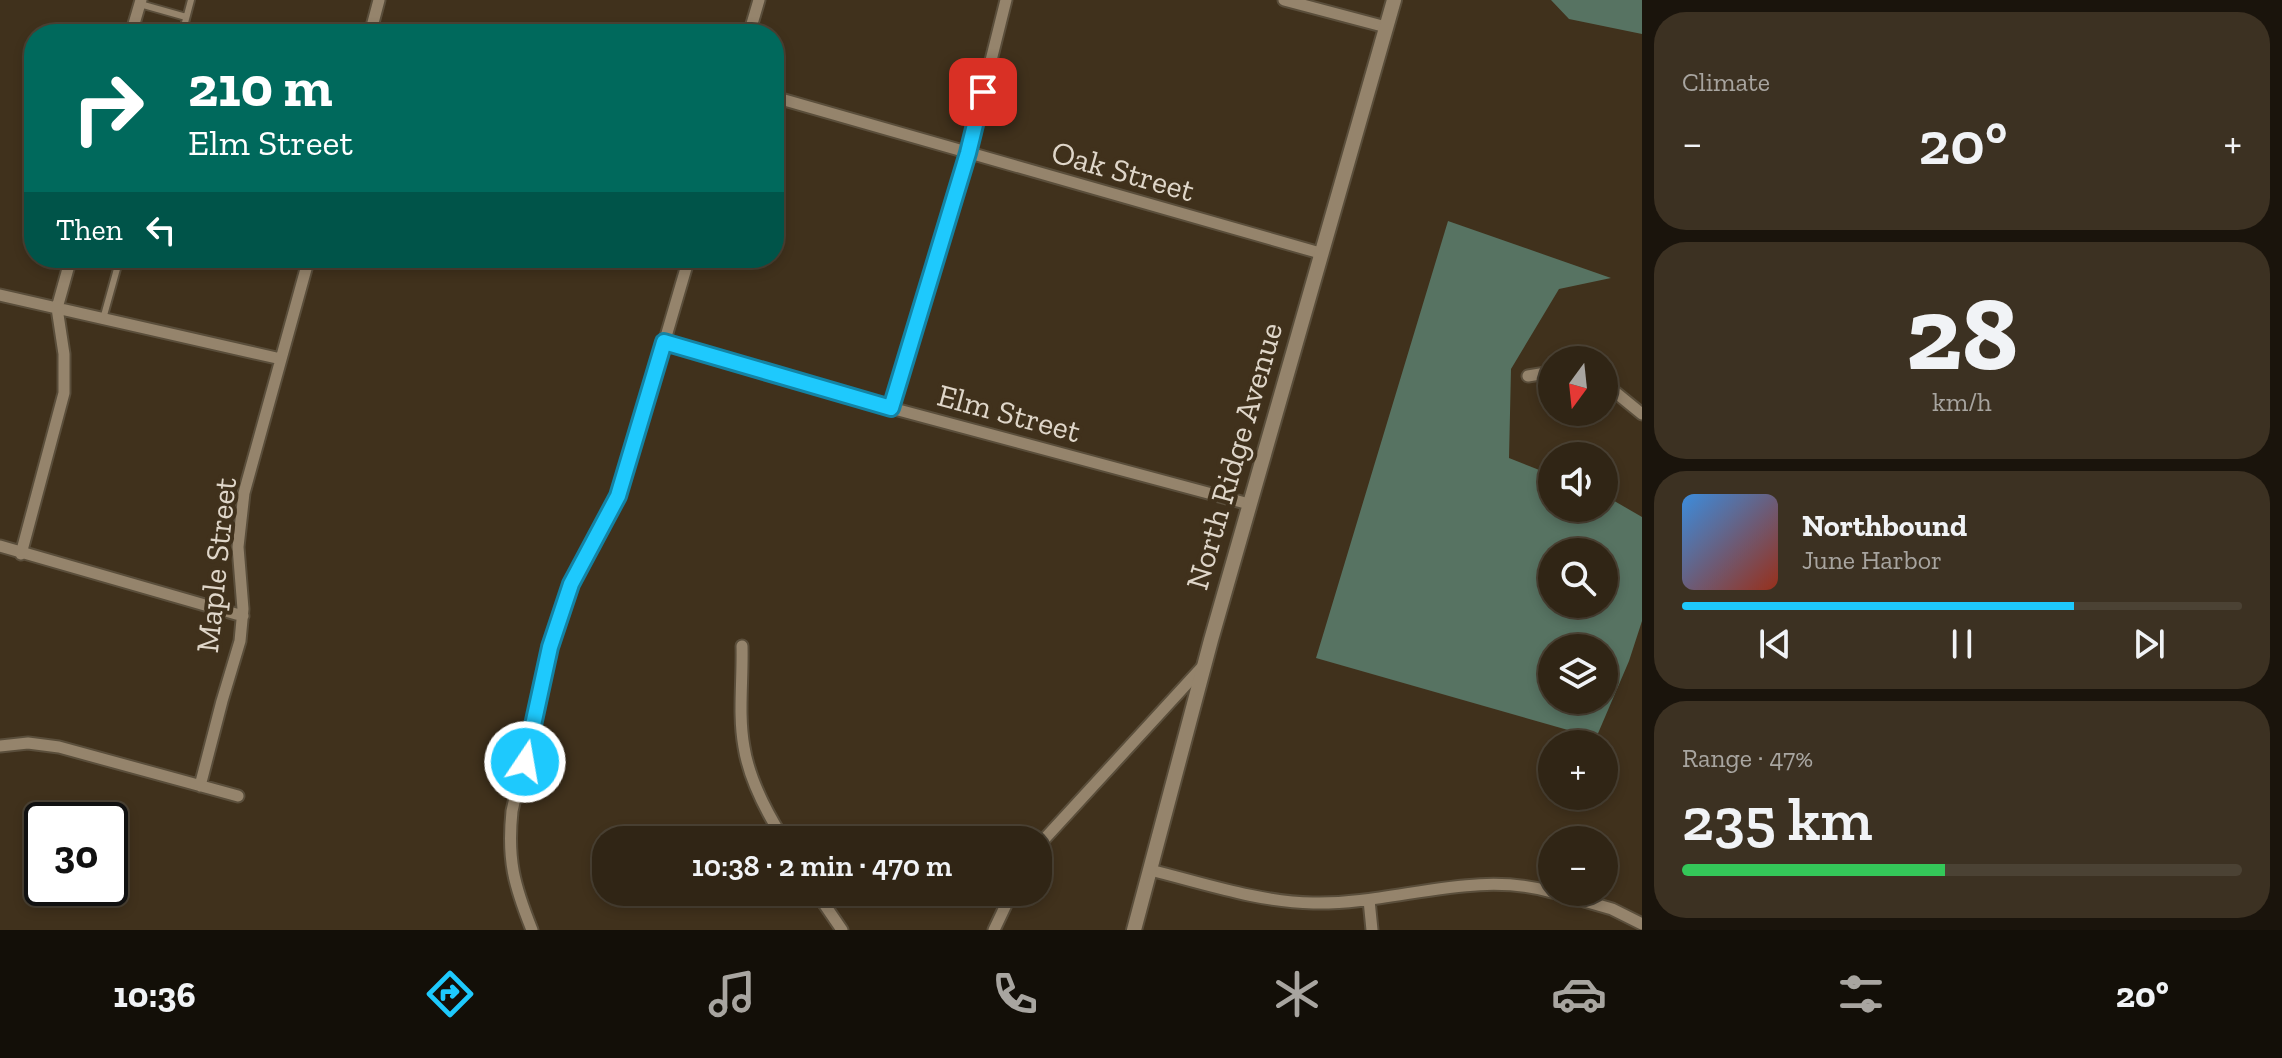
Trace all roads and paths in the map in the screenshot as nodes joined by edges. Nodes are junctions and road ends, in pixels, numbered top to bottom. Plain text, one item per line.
1 (191, 0) edge
2 (379, 0) edge
3 (759, 0) edge
4 (1006, 0) edge
5 (1284, 0) edge
6 (1394, 0) edge
7 (139, 1) edge
8 (186, 17) junction
9 (133, 24) edge
10 (184, 24) edge
11 (373, 24) edge
12 (752, 24) edge
13 (1386, 27) junction
14 (784, 100) edge
15 (968, 153) junction
16 (1320, 253) junction
17 (68, 268) edge
18 (117, 268) edge
19 (306, 268) edge
20 (686, 268) edge
21 (0, 295) edge
22 (57, 308) junction
23 (103, 319) junction
24 (664, 342) junction
25 (281, 359) junction
26 (1538, 374) edge
27 (1528, 376) dead end
28 (1618, 394) edge
29 (891, 408) junction
30 (1642, 414) edge
31 (1249, 504) junction
32 (0, 546) edge
33 (21, 554) junction
34 (243, 616) junction
35 (742, 646) dead end
36 (1205, 664) junction
37 (0, 746) edge
38 (200, 786) junction
39 (238, 796) dead end
40 (775, 826) edge
41 (1052, 831) edge
42 (1150, 870) junction
43 (1538, 888) edge
44 (1369, 900) junction
45 (826, 906) edge
46 (1005, 906) edge
47 (1601, 906) edge
48 (1642, 924) edge
49 (532, 930) edge
50 (842, 930) edge
51 (994, 930) edge
52 (1134, 930) edge
53 (1372, 930) edge

1 - 8 lane
2 - 11 street
3 - 12 street
4 - 15 street
5 - 13 street
6 - 13 street, North Ridge Avenue
7 - 8 lane
7 - 9 street
8 - 10 lane
13 - 16 street, North Ridge Avenue
14 - 15 street, Oak Street
15 - 16 street, Oak Street
15 - 29 street
16 - 31 street, North Ridge Avenue
17 - 22 street
18 - 23 lane
19 - 25 street, Maple Street
20 - 24 street
21 - 22 street
22 - 23 street
22 - 33 street
23 - 25 street
24 - 29 street, Elm Street
24 - 49 street
25 - 34 street, Maple Street
26 - 27 street
28 - 30 street
29 - 31 street, Elm Street
31 - 36 street, North Ridge Avenue
32 - 33 street
33 - 34 street
34 - 38 street, Maple Street
35 - 40 street
36 - 41 street
36 - 42 street, North Ridge Avenue
37 - 38 street
38 - 39 street
42 - 44 street
42 - 52 street, North Ridge Avenue
43 - 44 street
44 - 53 street
45 - 50 street
46 - 51 street
47 - 48 street

